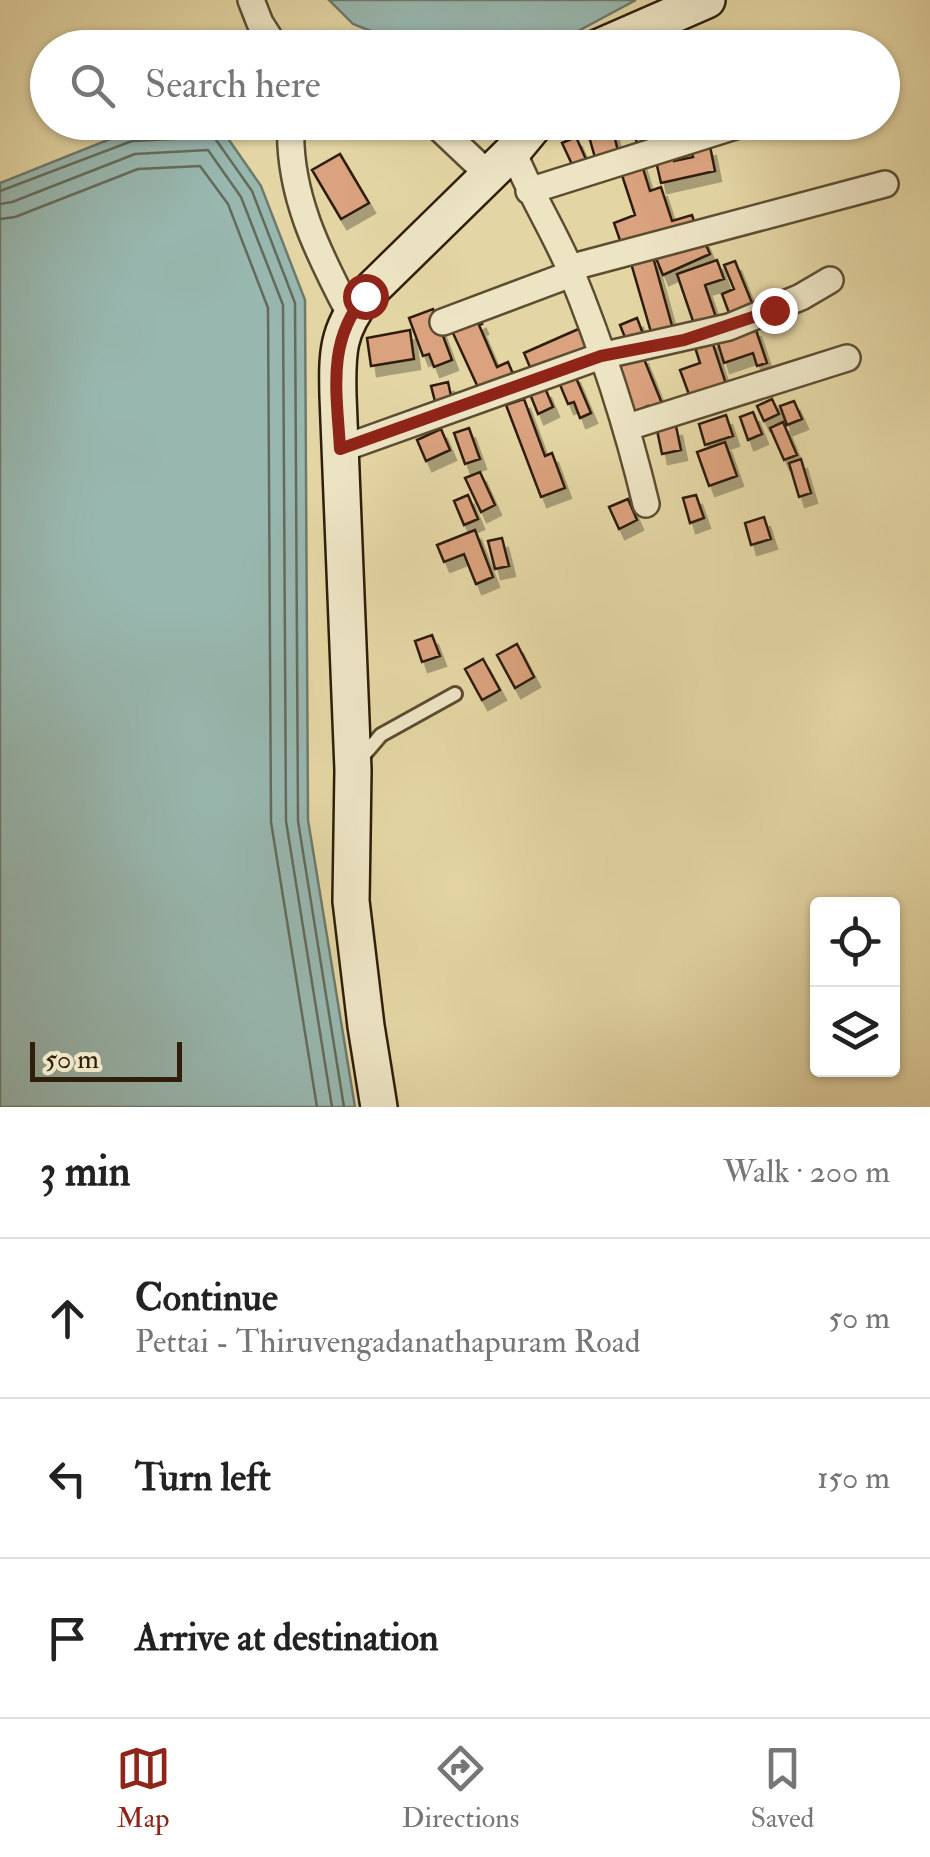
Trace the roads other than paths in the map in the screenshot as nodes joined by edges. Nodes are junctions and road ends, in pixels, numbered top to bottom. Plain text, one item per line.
1 (251, 0) edge
2 (707, 0) edge
3 (265, 30) edge
4 (638, 30) edge
5 (290, 140) edge
6 (463, 140) edge
7 (521, 140) edge
8 (692, 140) edge
9 (501, 163) junction
10 (885, 184) dead end
11 (529, 192) junction
12 (570, 271) junction
13 (830, 280) dead end
14 (350, 314) junction
15 (442, 322) dead end
16 (601, 356) junction
17 (847, 358) dead end
18 (628, 427) junction
19 (340, 449) junction
20 (646, 504) dead end
21 (455, 694) dead end
22 (353, 770) junction
23 (380, 1107) edge

1 - 3 street
2 - 4 main road
5 - 14 street
6 - 9 street
7 - 9 main road
8 - 11 street
9 - 11 street
9 - 14 main road
10 - 12 street
11 - 12 street
12 - 15 street
12 - 16 street
13 - 16 street
14 - 19 main road
16 - 18 street
16 - 19 street
17 - 18 street
18 - 20 street
19 - 22 main road
21 - 22 lane
22 - 23 main road

